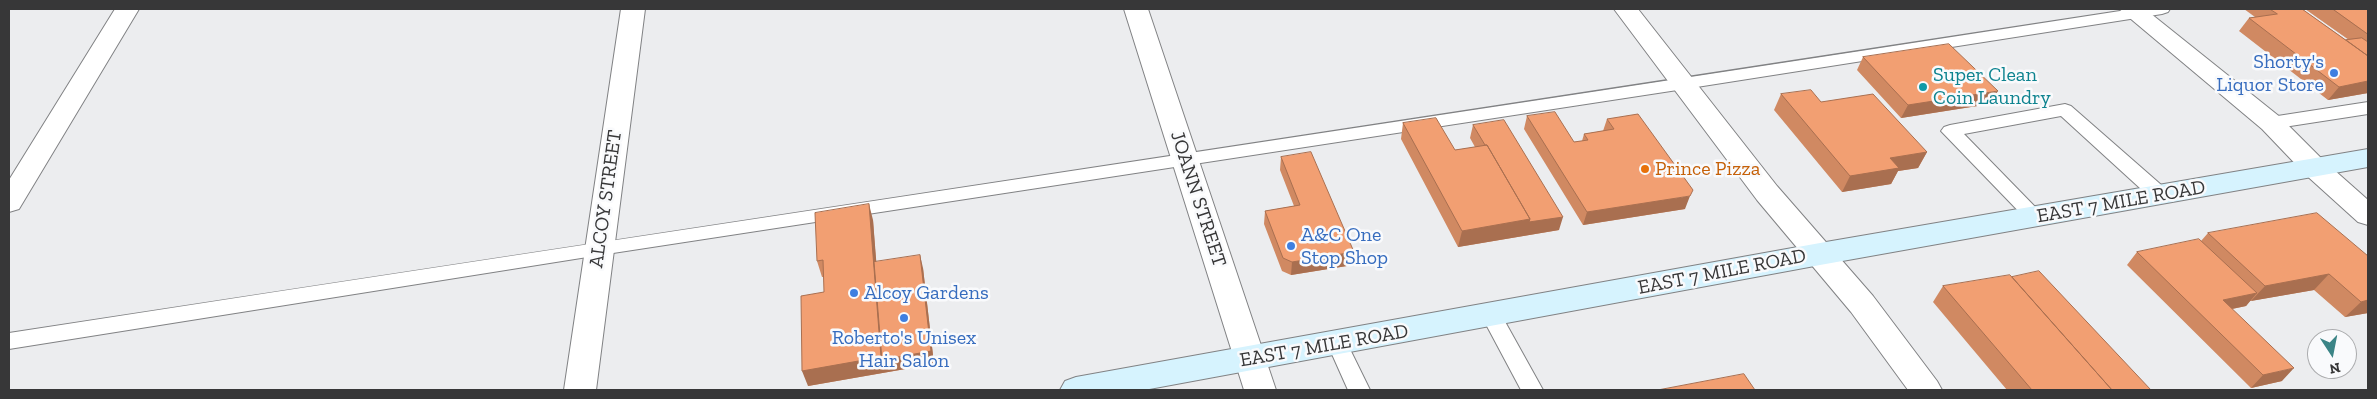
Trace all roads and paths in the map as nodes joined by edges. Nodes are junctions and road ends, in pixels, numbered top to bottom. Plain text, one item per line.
1 (127, 9) edge
2 (633, 9) edge
3 (1136, 9) edge
4 (1626, 9) edge
5 (2162, 9) edge
6 (2133, 11) edge
7 (1684, 84) junction
8 (2368, 108) edge
9 (2272, 123) junction
10 (2368, 158) edge
11 (1185, 159) junction
12 (2316, 168) junction
13 (2160, 195) junction
14 (9, 202) edge
15 (2368, 215) edge
16 (2035, 216) junction
17 (600, 248) junction
18 (1820, 254) junction
19 (1491, 315) junction
20 (9, 341) edge
21 (1337, 344) junction
22 (1251, 360) junction
23 (580, 390) edge
24 (1076, 390) edge
25 (1260, 390) edge
26 (1359, 390) edge
27 (1532, 390) edge
28 (1926, 390) edge

1 - 14 street
2 - 17 street, ALCOY STREET
3 - 11 street, JOANN STREET
4 - 7 street
5 - 6 lane
6 - 7 lane
6 - 9 street
7 - 11 lane
7 - 18 street
8 - 9 lane
9 - 12 street
10 - 12 street, EAST 7 MILE ROAD
11 - 17 lane
11 - 22 street, JOANN STREET
12 - 13 street, EAST 7 MILE ROAD
12 - 15 street
13 - 16 street, EAST 7 MILE ROAD
13 - 16 lane
16 - 18 street, EAST 7 MILE ROAD
17 - 20 lane
17 - 23 street, ALCOY STREET
18 - 19 street, EAST 7 MILE ROAD
18 - 28 street
19 - 21 street, EAST 7 MILE ROAD
19 - 27 lane
21 - 22 street, EAST 7 MILE ROAD
21 - 26 lane
22 - 24 street, EAST 7 MILE ROAD
22 - 25 street, JOANN STREET

